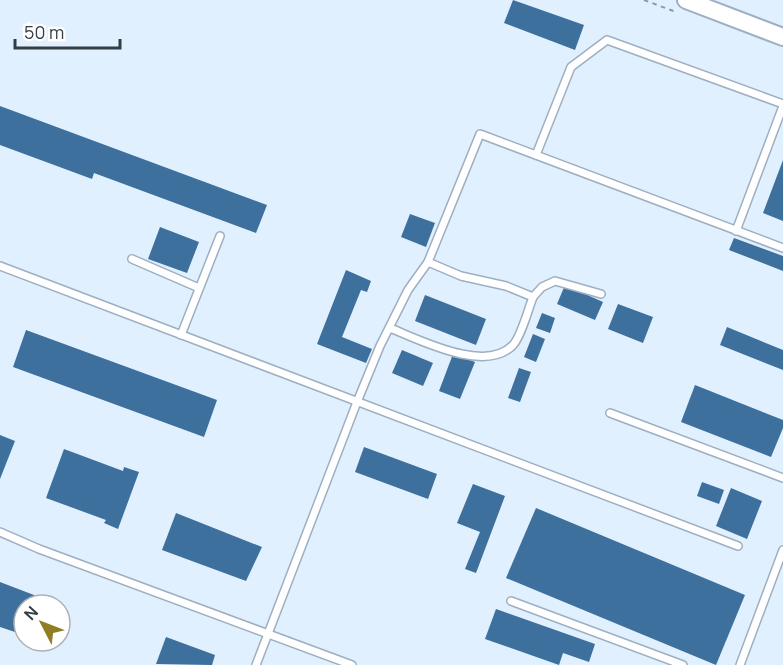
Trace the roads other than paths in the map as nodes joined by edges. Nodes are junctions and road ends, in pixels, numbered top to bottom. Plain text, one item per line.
1 (686, 0) edge
2 (783, 37) edge
3 (783, 105) edge
4 (780, 124) edge
5 (536, 155) junction
6 (736, 231) junction
7 (220, 236) dead end
8 (783, 248) edge
9 (132, 259) dead end
10 (428, 262) junction
11 (0, 266) edge
12 (199, 288) junction
13 (601, 294) dead end
14 (532, 297) junction
15 (390, 328) junction
16 (181, 335) junction
17 (357, 402) junction
18 (610, 413) dead end
19 (783, 478) edge
20 (0, 532) edge
21 (738, 546) dead end
22 (783, 550) edge
23 (511, 601) dead end
24 (267, 635) junction
25 (256, 665) edge
26 (352, 665) edge
27 (683, 665) edge
28 (740, 665) edge

1 - 2 street
3 - 4 lane
3 - 5 lane
4 - 6 lane
5 - 6 lane
5 - 10 lane
6 - 8 lane
7 - 12 lane
9 - 12 lane
10 - 14 lane
10 - 15 lane
11 - 16 lane
12 - 16 lane
13 - 14 lane
14 - 15 lane
15 - 17 lane
16 - 17 lane
17 - 21 lane
17 - 24 lane
18 - 19 lane
20 - 24 lane
22 - 28 lane
23 - 27 lane
24 - 25 lane
24 - 26 lane

